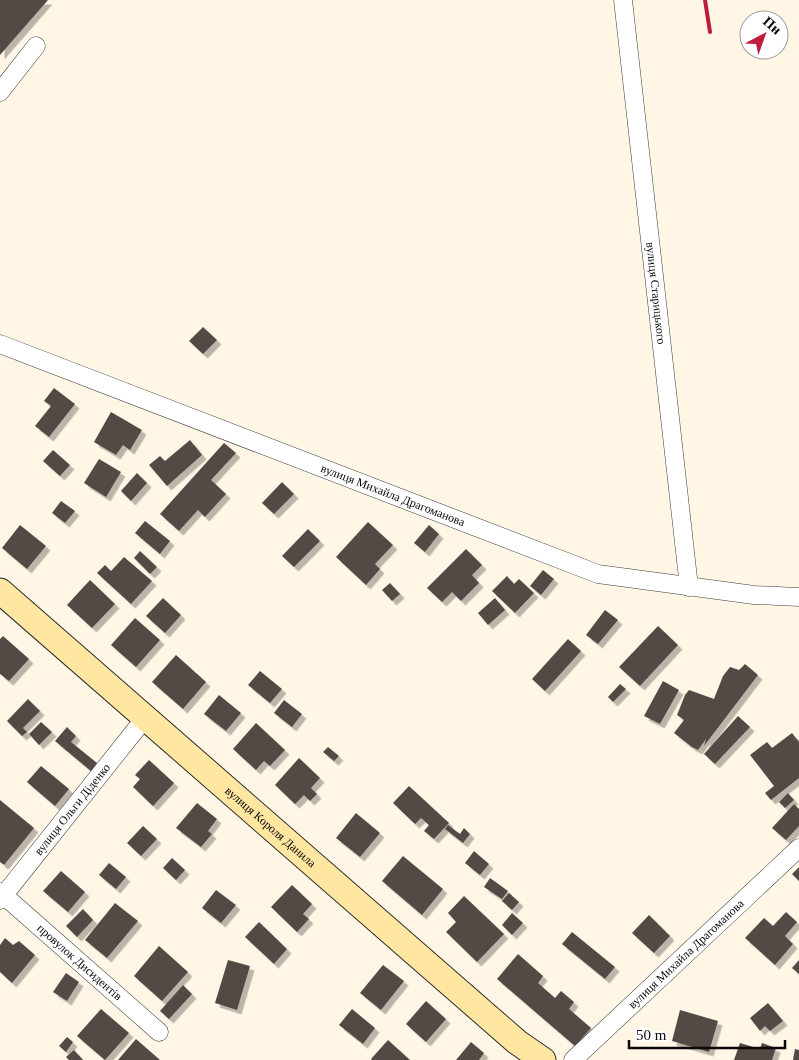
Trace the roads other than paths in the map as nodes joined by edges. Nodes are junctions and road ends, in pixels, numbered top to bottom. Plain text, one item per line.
1 (623, 0) edge
2 (36, 46) dead end
3 (0, 92) edge
4 (0, 344) edge
5 (690, 587) junction
6 (0, 590) edge
7 (799, 597) edge
8 (145, 718) junction
9 (799, 848) edge
10 (1, 896) edge
11 (159, 1032) dead end
12 (543, 1060) edge
13 (573, 1060) edge

1 - 5 street, вулиця Старицького
2 - 3 street
4 - 5 street, вулиця Михайла Драгоманова
5 - 7 street, вулиця Михайла Драгоманова
6 - 8 main road, вулиця Короля Данила
8 - 10 street, вулиця Ольги Діденко
8 - 12 main road, вулиця Короля Данила
9 - 13 street, вулиця Михайла Драгоманова
10 - 11 street, провулок Дисидентів

